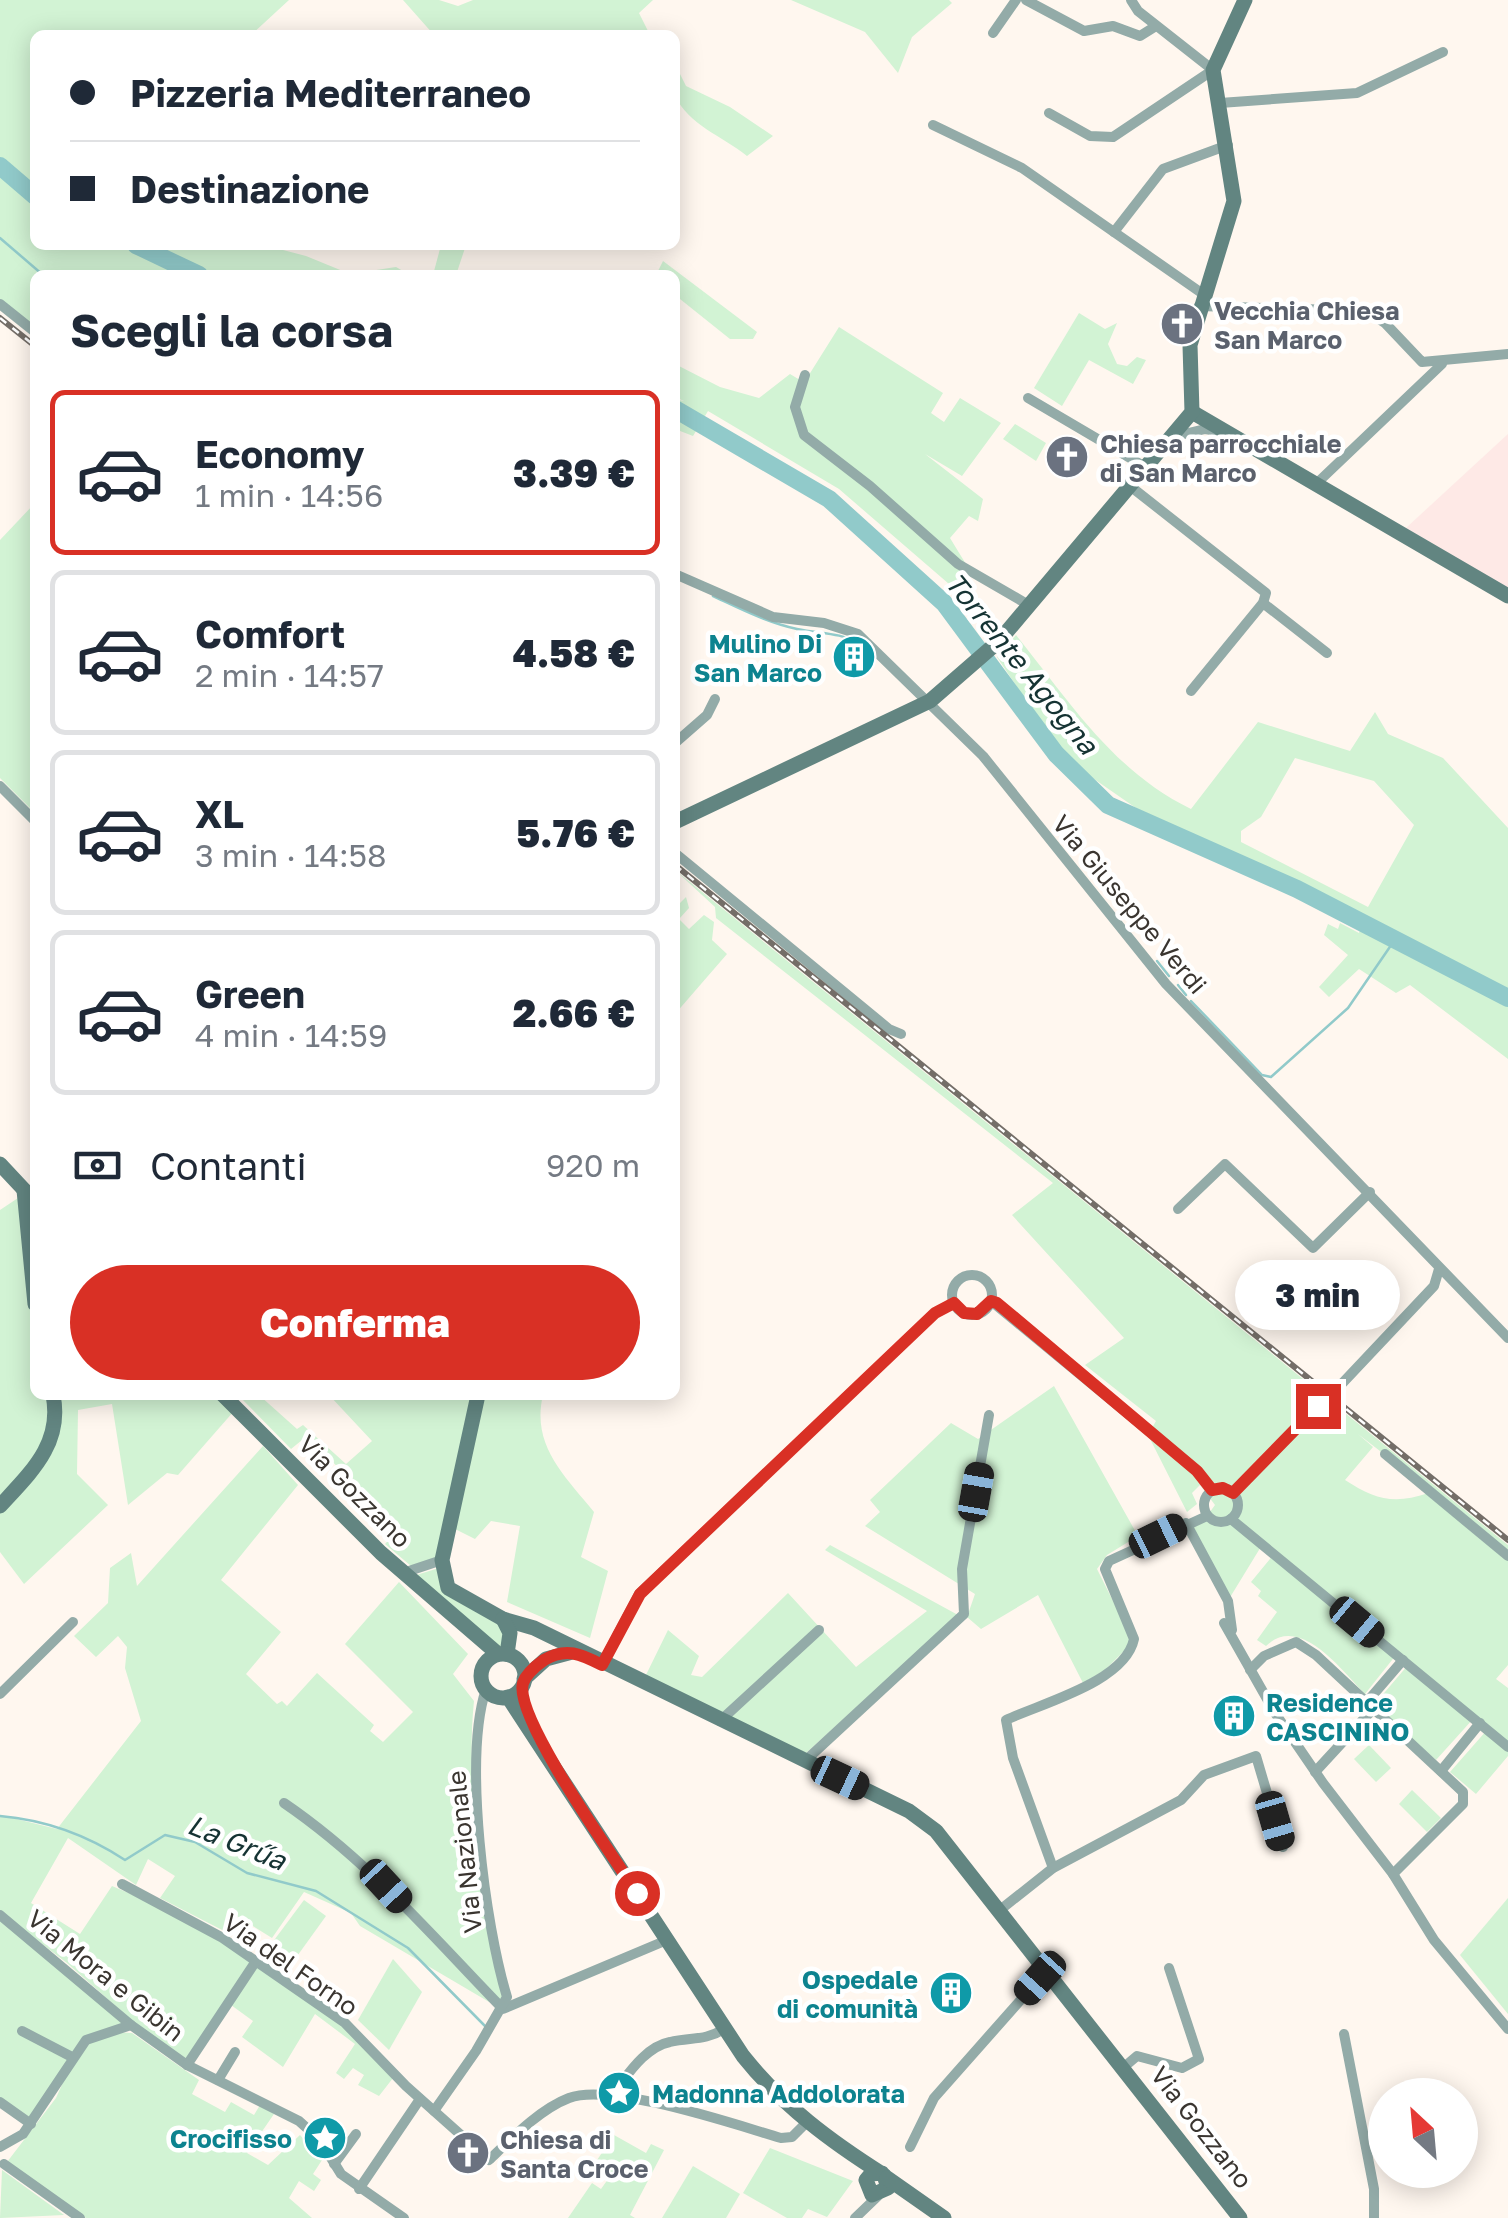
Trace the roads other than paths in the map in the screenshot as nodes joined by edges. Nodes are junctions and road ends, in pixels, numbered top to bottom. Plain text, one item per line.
1 (1016, 0) edge
2 (1026, 0) edge
3 (1131, 0) edge
4 (1244, 0) edge
5 (1156, 26) junction
6 (993, 33) dead end
7 (1442, 52) dead end
8 (1213, 70) junction
9 (1220, 103) junction
10 (1049, 113) dead end
11 (933, 126) dead end
12 (1228, 145) junction
13 (1114, 232) junction
14 (1201, 300) junction
15 (0, 304) edge
16 (30, 328) edge
17 (1508, 354) edge
18 (1443, 362) junction
19 (805, 374) dead end
20 (1028, 398) dead end
21 (1192, 412) junction
22 (1224, 432) junction
23 (1171, 438) junction
24 (1146, 468) junction
25 (1316, 484) junction
26 (1130, 486) junction
27 (680, 576) edge
28 (1508, 596) edge
29 (1264, 603) junction
30 (1027, 604) junction
31 (1326, 653) dead end
32 (1191, 690) dead end
33 (715, 698) dead end
34 (930, 701) junction
35 (680, 738) edge
36 (0, 786) edge
37 (30, 815) edge
38 (680, 820) edge
39 (680, 856) edge
40 (902, 1034) dead end
41 (0, 1164) edge
42 (1370, 1192) junction
43 (30, 1195) edge
44 (1178, 1210) dead end
45 (1439, 1269) junction
46 (991, 1301) junction
47 (954, 1303) junction
48 (1508, 1338) edge
49 (1335, 1391) dead end
50 (53, 1400) edge
51 (228, 1400) edge
52 (477, 1400) edge
53 (1320, 1405) dead end
54 (989, 1415) dead end
55 (1385, 1454) dead end
56 (1212, 1490) junction
57 (1233, 1493) junction
58 (0, 1506) edge
59 (1206, 1516) junction
60 (1231, 1519) junction
61 (1186, 1522) junction
62 (1508, 1556) edge
63 (443, 1568) junction
64 (402, 1573) junction
65 (508, 1621) junction
66 (73, 1622) dead end
67 (819, 1630) dead end
68 (576, 1652) junction
69 (1403, 1660) junction
70 (511, 1665) junction
71 (602, 1665) junction
72 (1250, 1670) junction
73 (486, 1690) junction
74 (0, 1694) edge
75 (508, 1697) junction
76 (1370, 1706) junction
77 (720, 1720) junction
78 (1480, 1724) junction
79 (540, 1742) junction
80 (1508, 1747) edge
81 (805, 1761) junction
82 (1440, 1770) junction
83 (1315, 1772) junction
84 (284, 1803) dead end
85 (1283, 1847) dead end
86 (1053, 1868) junction
87 (1393, 1874) junction
88 (122, 1884) dead end
89 (1000, 1910) junction
90 (0, 1915) edge
91 (666, 1940) junction
92 (256, 1961) junction
93 (1170, 1968) dead end
94 (1048, 1969) junction
95 (503, 2009) junction
96 (131, 2025) junction
97 (1508, 2029) edge
98 (724, 2030) junction
99 (22, 2031) dead end
100 (1344, 2034) dead end
101 (234, 2052) dead end
102 (72, 2057) junction
103 (187, 2064) junction
104 (1124, 2068) junction
105 (218, 2080) junction
106 (622, 2083) dead end
107 (420, 2100) junction
108 (0, 2102) edge
109 (434, 2111) junction
110 (808, 2122) junction
111 (31, 2124) junction
112 (356, 2134) dead end
113 (6, 2146) edge
114 (910, 2146) dead end
115 (334, 2164) junction
116 (2, 2168) edge
117 (875, 2188) junction
118 (359, 2189) junction
119 (80, 2218) edge
120 (404, 2218) edge
121 (855, 2218) edge
122 (944, 2218) edge
123 (1240, 2218) edge
124 (1374, 2218) edge

1 - 6 street
2 - 5 street
3 - 5 street
4 - 8 street
5 - 8 street
7 - 9 street
8 - 9 street
8 - 10 street
9 - 12 street
11 - 13 street
12 - 13 street
12 - 14 street
13 - 14 street
14 - 18 street
14 - 21 street
15 - 16 street
17 - 18 street
18 - 25 street
19 - 30 street
20 - 24 street
21 - 22 street
21 - 23 street
22 - 23 street
22 - 25 street
23 - 24 street
24 - 26 street
25 - 28 street
26 - 29 street
26 - 30 street
27 - 34 street, Via Giuseppe Verdi
29 - 31 street
29 - 32 street
30 - 34 street
33 - 35 street
34 - 38 street
34 - 42 street, Via Giuseppe Verdi
36 - 37 street
39 - 40 street
41 - 43 street
42 - 44 street
42 - 45 street, Via Giuseppe Verdi
45 - 48 street, Via Giuseppe Verdi
45 - 49 street
46 - 47 street
46 - 47 street
46 - 56 street
47 - 71 street
50 - 58 street
51 - 64 street, Via Gozzano
52 - 63 street
53 - 57 street
54 - 81 street
55 - 62 street
56 - 57 street
56 - 59 street
57 - 60 street
59 - 60 street
59 - 61 street
60 - 69 street
61 - 72 street
61 - 86 street
63 - 64 street, Via Gozzano
63 - 65 street, Via Gozzano
64 - 70 street, Via Gozzano
65 - 68 street, Via Gozzano
65 - 70 street
66 - 74 street
67 - 77 street
68 - 70 street
68 - 71 street, Via Gozzano
69 - 76 street
69 - 78 street
70 - 73 street
70 - 75 street
70 - 79 street
71 - 77 street, Via Gozzano
72 - 76 street
72 - 83 street
73 - 75 street
73 - 95 street, Via Nazionale
75 - 79 street
76 - 82 street
76 - 83 street
77 - 81 street, Via Gozzano
78 - 80 street
78 - 82 street
79 - 91 street
81 - 89 street, Via Gozzano
82 - 87 street
83 - 87 street
84 - 95 street, Via Nazionale
85 - 86 street
86 - 89 street
87 - 97 street
88 - 92 street, Via del Forno
89 - 94 street, Via Gozzano
90 - 96 street, Via Mora e Gibin
91 - 95 street
91 - 98 street
92 - 103 street, Via Mora e Gibin
92 - 107 street, Via del Forno
93 - 104 street, Via Gozzano
94 - 104 street, Via Gozzano
94 - 114 street
95 - 109 street
96 - 102 street
96 - 103 street, Via Mora e Gibin
98 - 106 street
98 - 110 street
99 - 102 street
100 - 124 street
101 - 105 street
102 - 111 street
103 - 105 street, Via Mora e Gibin
104 - 123 street, Via Gozzano
105 - 115 street, Via Mora e Gibin
107 - 109 street, Via del Forno
107 - 118 street
108 - 111 street
109 - 110 street, Via del Forno
110 - 117 street
111 - 113 street
112 - 115 street
113 - 116 street
115 - 118 street, Via Mora e Gibin
116 - 119 street
117 - 121 street
117 - 122 street
118 - 120 street, Via Mora e Gibin

